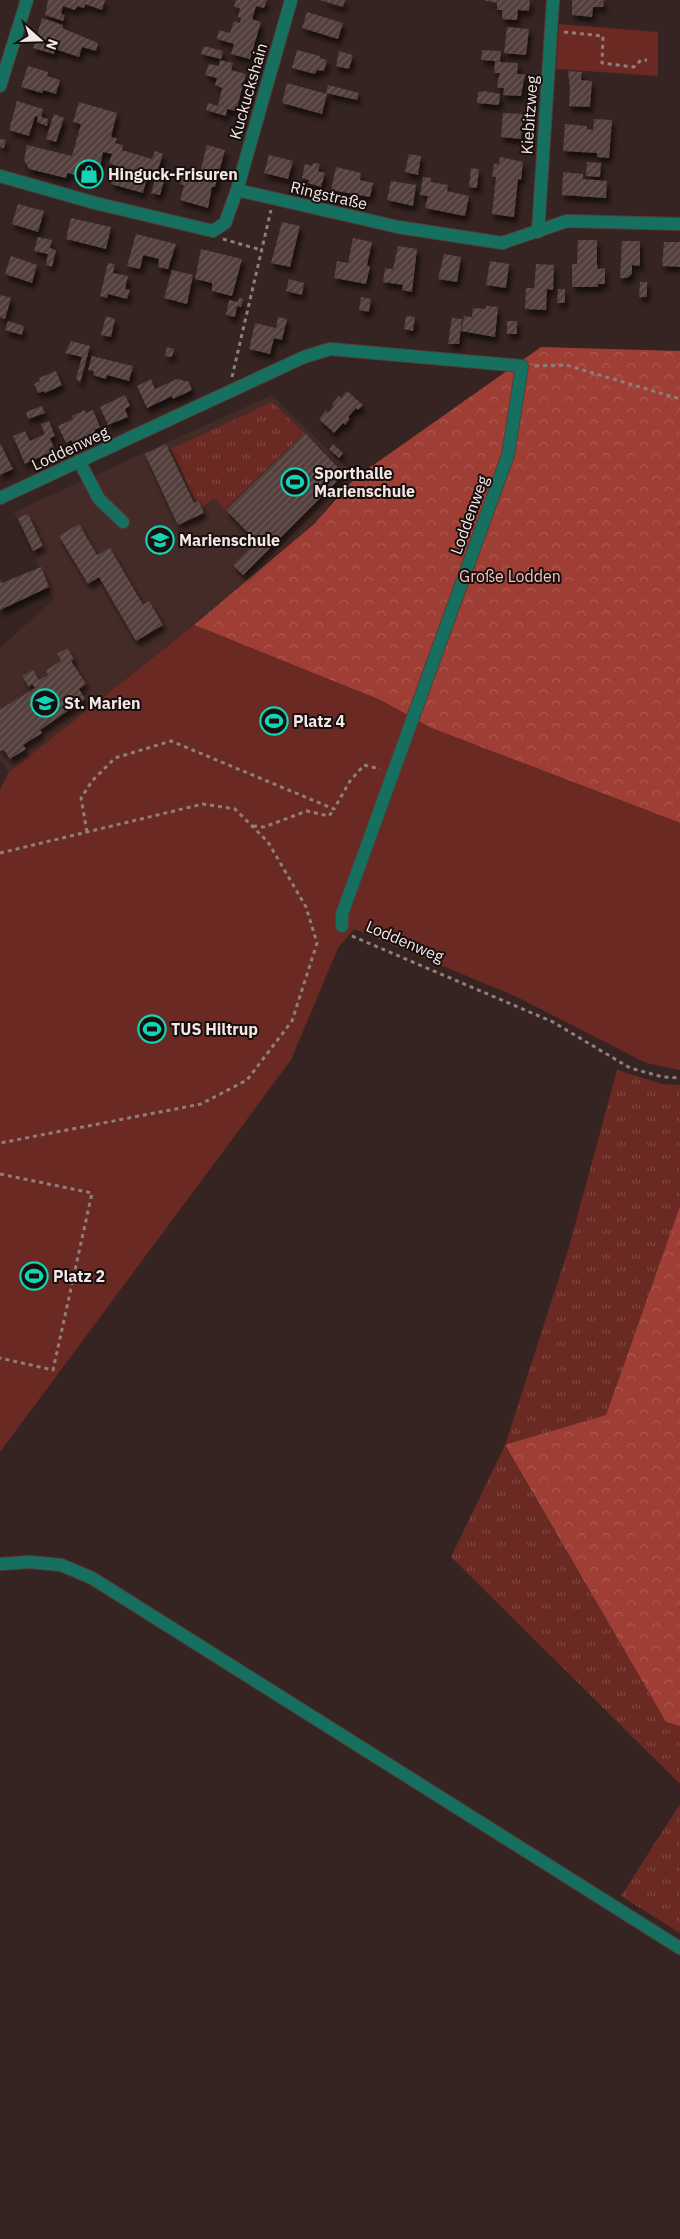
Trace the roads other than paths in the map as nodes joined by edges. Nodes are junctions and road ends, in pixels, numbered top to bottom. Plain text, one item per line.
1 (27, 0) edge
2 (290, 0) edge
3 (553, 0) edge
4 (0, 86) edge
5 (0, 176) edge
6 (237, 190) junction
7 (680, 224) edge
8 (538, 232) junction
9 (79, 461) junction
10 (0, 498) edge
11 (123, 522) dead end
12 (342, 926) road end
13 (0, 1564) edge
14 (680, 1948) edge

1 - 4 street
2 - 6 street, Kuckuckshain
3 - 8 street, Kiebitzweg
5 - 6 street
6 - 8 street, Ringstraße
7 - 8 street, Ringstraße
9 - 10 street, Loddenweg
9 - 11 street
9 - 12 street, Loddenweg
13 - 14 street

